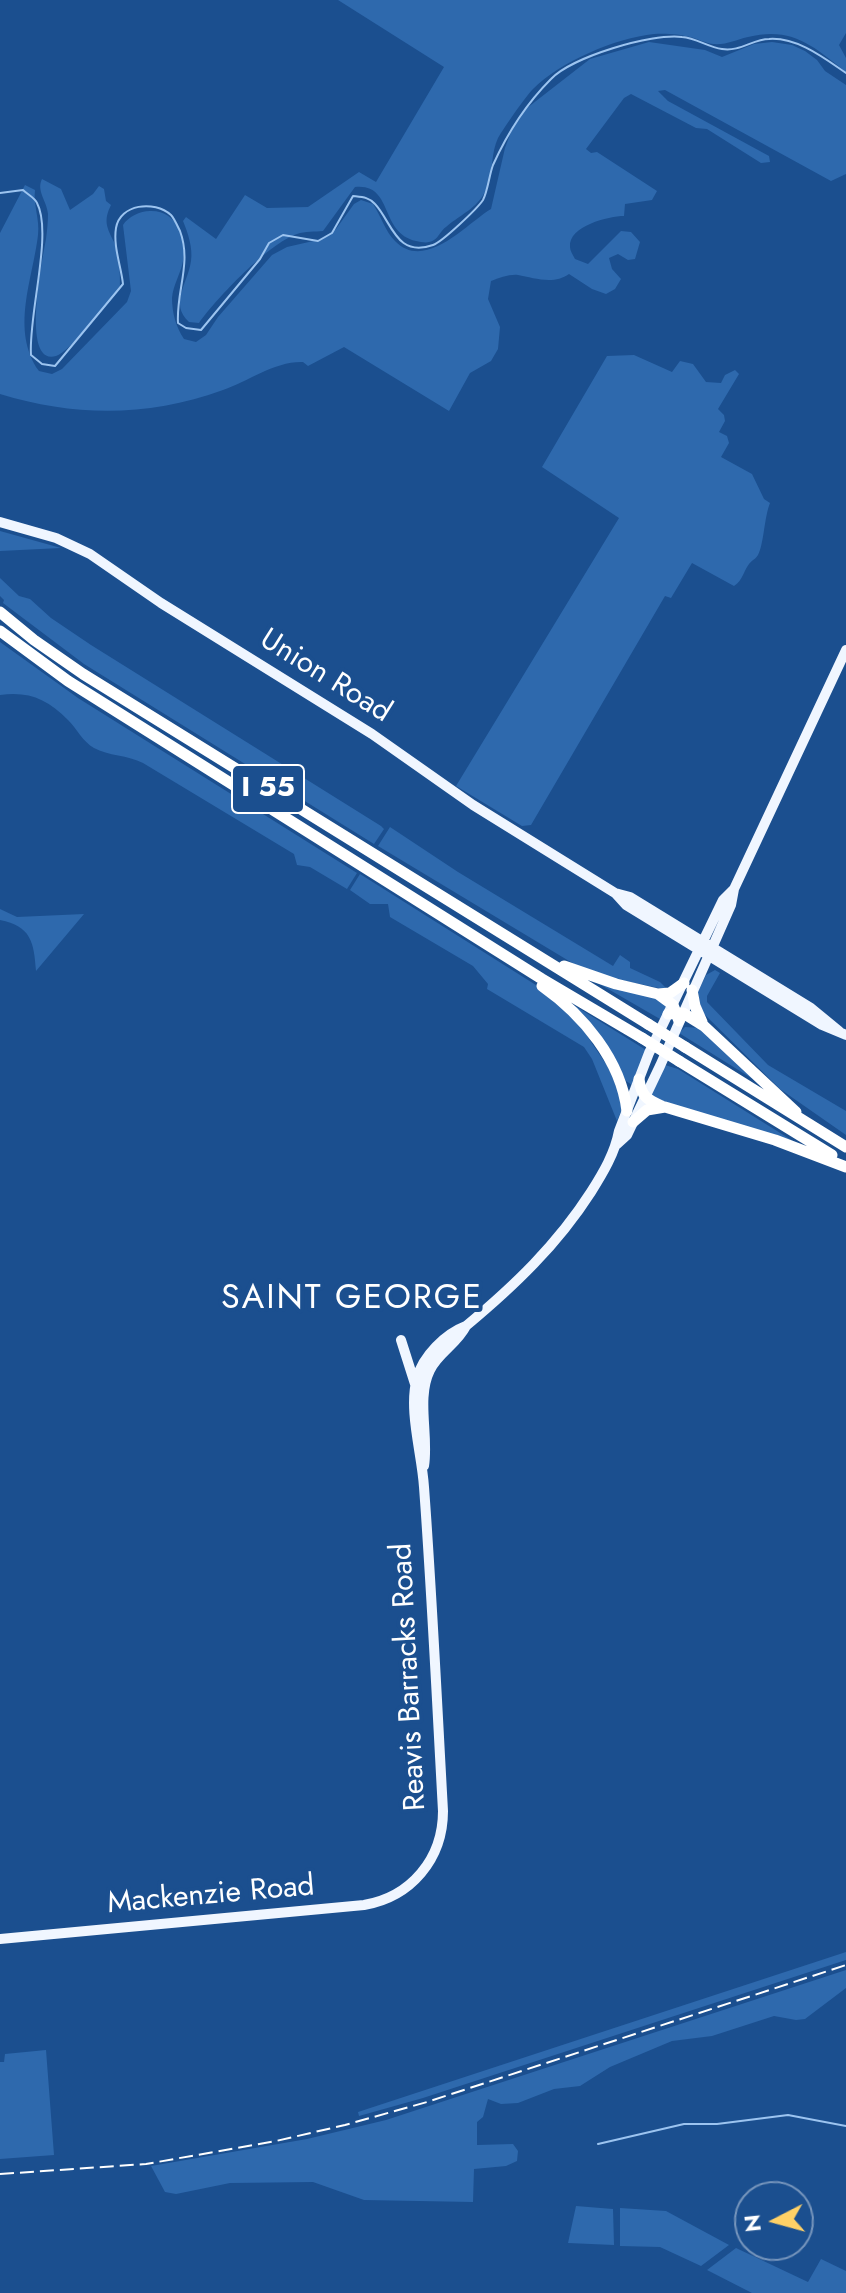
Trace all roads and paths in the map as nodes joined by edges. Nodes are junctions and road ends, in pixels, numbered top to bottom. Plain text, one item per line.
1 (0, 522) edge
2 (0, 612) edge
3 (0, 631) edge
4 (846, 650) edge
5 (705, 949) junction
6 (540, 958) junction
7 (519, 964) junction
8 (724, 966) junction
9 (699, 974) junction
10 (688, 986) junction
11 (658, 994) junction
12 (676, 1013) junction
13 (704, 1026) junction
14 (842, 1033) edge
15 (618, 1075) junction
16 (642, 1090) junction
17 (665, 1107) junction
18 (630, 1117) junction
19 (805, 1122) junction
20 (846, 1147) edge
21 (846, 1165) edge
22 (466, 1326) junction
23 (401, 1340) dead end
24 (412, 1353) dead end
25 (431, 1353) junction
26 (416, 1385) junction
27 (423, 1469) junction
28 (418, 1877) joint
29 (0, 1939) edge

1 - 5 main road, Union Road
2 - 6 highway, I 55
3 - 7 highway, I 55
4 - 5 main road, Reavis Barracks Road
5 - 8 main road, Union Road
5 - 9 main road, Reavis Barracks Road
5 - 10 main road, Reavis Barracks Road
5 - 14 main road, Union Road
6 - 11 highway
6 - 19 highway, I 55, bridge
7 - 15 highway
7 - 21 highway, I 55, bridge
8 - 9 main road
8 - 14 main road, Union Road
9 - 10 main road, Reavis Barracks Road
10 - 11 highway
10 - 12 main road, Reavis Barracks Road
10 - 13 highway
11 - 12 highway
12 - 13 highway
12 - 16 main road, Reavis Barracks Road
13 - 19 highway
15 - 16 highway
15 - 18 highway
16 - 17 highway
16 - 18 main road, Reavis Barracks Road
17 - 18 highway
17 - 21 highway
18 - 22 main road, Reavis Barracks Road
19 - 20 highway, I 55
22 - 25 main road, Reavis Barracks Road
22 - 27 main road, Reavis Barracks Road
23 - 26 main road
24 - 25 main road
25 - 26 main road, Reavis Barracks Road
26 - 27 main road, Reavis Barracks Road
27 - 28 main road, Reavis Barracks Road
28 - 29 main road, Mackenzie Road

